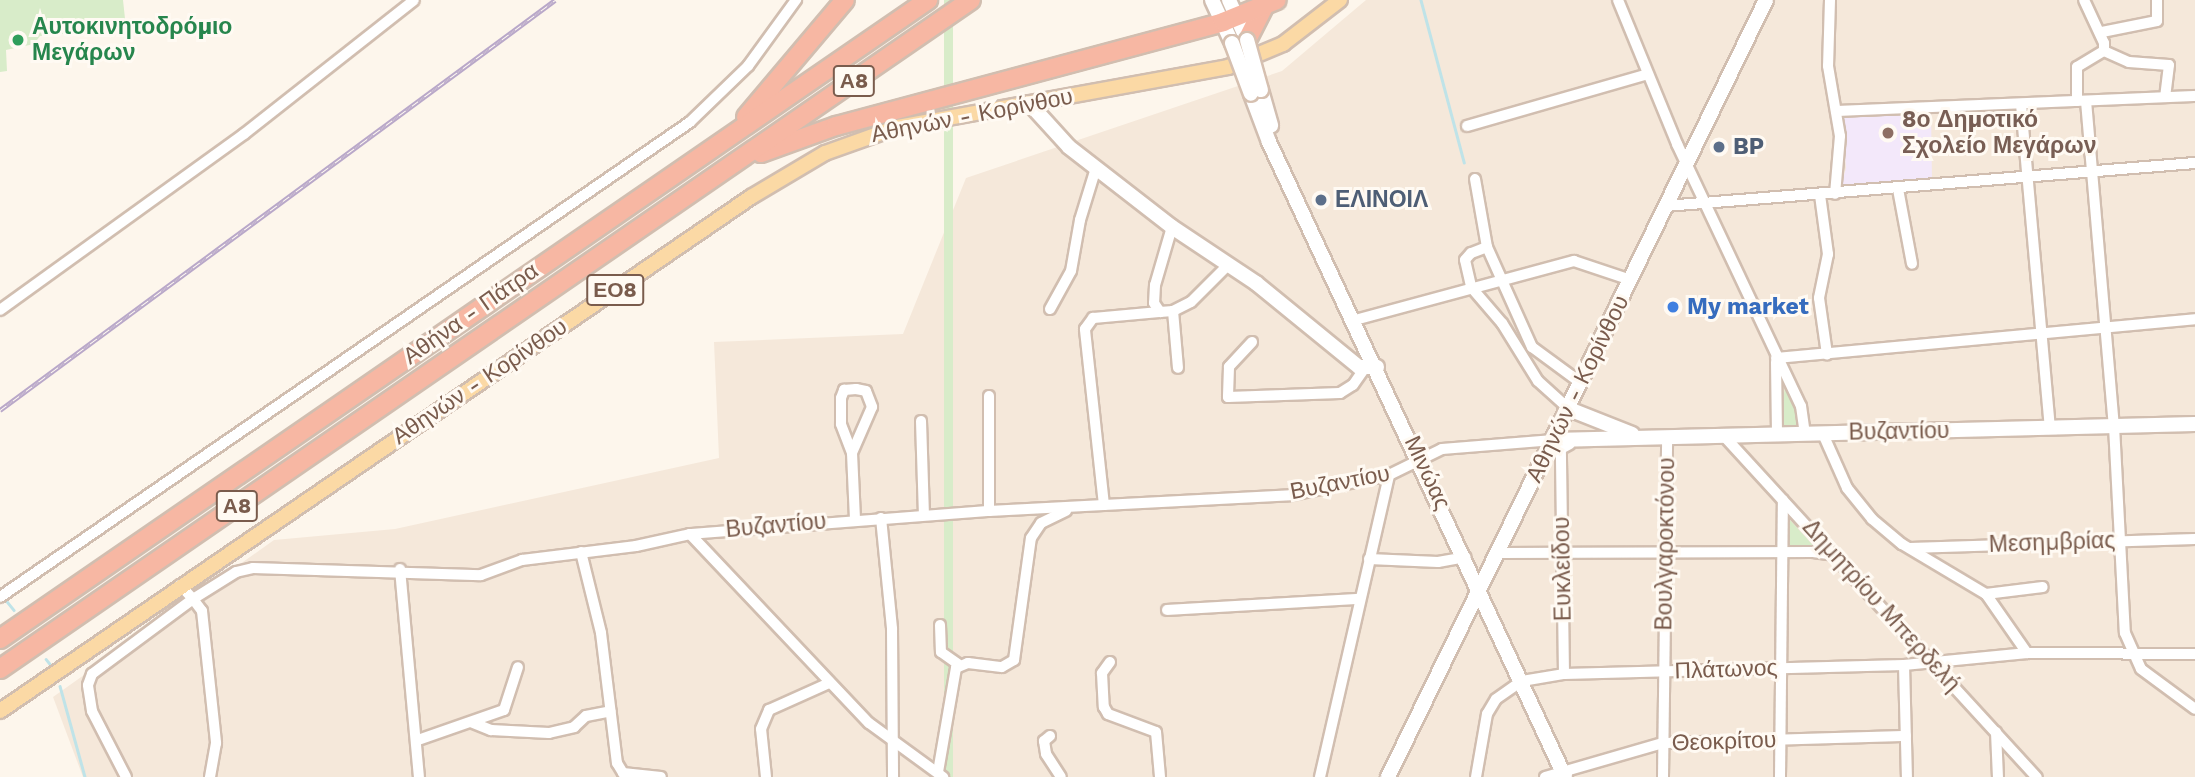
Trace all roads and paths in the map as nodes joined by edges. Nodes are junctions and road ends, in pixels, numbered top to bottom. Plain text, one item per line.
1 (414, 0) edge
2 (796, 0) edge
3 (845, 0) edge
4 (928, 0) edge
5 (971, 0) edge
6 (1212, 0) edge
7 (1229, 0) edge
8 (1340, 0) edge
9 (1618, 0) edge
10 (1766, 0) edge
11 (1830, 0) edge
12 (2084, 0) edge
13 (2157, 0) edge
14 (1270, 4) edge
15 (1231, 19) junction
16 (2102, 32) junction
17 (1239, 42) junction
18 (2104, 51) junction
19 (1648, 74) junction
20 (2195, 96) edge
21 (2165, 97) junction
22 (2082, 101) junction
23 (1030, 103) junction
24 (2021, 104) junction
25 (1836, 111) junction
26 (1467, 126) dead end
27 (731, 136) junction
28 (737, 161) junction
29 (2195, 163) edge
30 (1686, 164) junction
31 (1096, 168) junction
32 (2093, 170) junction
33 (2028, 176) junction
34 (1475, 179) dead end
35 (1898, 189) junction
36 (1835, 194) junction
37 (1820, 195) junction
38 (1706, 203) junction
39 (1667, 206) junction
40 (1172, 227) junction
41 (1487, 247) junction
42 (1912, 264) dead end
43 (1228, 265) junction
44 (1502, 279) junction
45 (1631, 280) junction
46 (1472, 287) junction
47 (1049, 309) dead end
48 (0, 310) edge
49 (1160, 312) junction
50 (1173, 312) junction
51 (2195, 319) edge
52 (1354, 320) junction
53 (2106, 327) junction
54 (2042, 333) junction
55 (1252, 342) dead end
56 (1827, 354) junction
57 (1776, 358) junction
58 (1178, 368) dead end
59 (1370, 368) junction
60 (1581, 383) junction
61 (989, 396) dead end
62 (1569, 409) junction
63 (921, 421) dead end
64 (2195, 424) edge
65 (2114, 426) junction
66 (2050, 428) junction
67 (1822, 433) junction
68 (1805, 434) junction
69 (1777, 435) junction
70 (1724, 436) junction
71 (1667, 437) junction
72 (1647, 438) junction
73 (1554, 440) junction
74 (1584, 440) junction
75 (852, 453) junction
76 (1421, 462) junction
77 (1389, 475) junction
78 (1783, 500) junction
79 (1104, 505) junction
80 (1088, 506) junction
81 (989, 511) junction
82 (923, 515) junction
83 (881, 518) junction
84 (855, 520) junction
85 (690, 534) junction
86 (2195, 540) edge
87 (2120, 541) junction
88 (1910, 548) junction
89 (1664, 551) junction
90 (581, 552) junction
91 (1782, 552) junction
92 (1499, 553) junction
93 (1564, 555) junction
94 (1834, 556) junction
95 (1466, 557) junction
96 (1369, 559) junction
97 (401, 569) junction
98 (180, 585) junction
99 (2043, 587) dead end
100 (1480, 589) junction
101 (1986, 594) junction
102 (0, 597) edge
103 (193, 599) junction
104 (1360, 599) junction
105 (1167, 611) dead end
106 (940, 625) dead end
107 (0, 639) edge
108 (2028, 653) junction
109 (2195, 654) edge
110 (2131, 655) junction
111 (1110, 662) dead end
112 (1931, 662) junction
113 (958, 664) junction
114 (1904, 665) junction
115 (518, 667) dead end
116 (1781, 668) junction
117 (0, 669) edge
118 (1665, 671) junction
119 (1564, 674) junction
120 (1522, 681) junction
121 (829, 683) junction
122 (2195, 709) edge
123 (0, 711) edge
124 (611, 711) junction
125 (471, 722) junction
126 (1996, 732) junction
127 (1050, 736) dead end
128 (1906, 736) junction
129 (892, 739) junction
130 (418, 740) junction
131 (1781, 740) junction
132 (1663, 743) junction
133 (1564, 774) edge
134 (941, 775) edge
135 (126, 777) edge
136 (210, 777) edge
137 (419, 777) edge
138 (661, 777) edge
139 (766, 777) edge
140 (893, 777) edge
141 (1061, 777) edge
142 (1160, 777) edge
143 (1320, 777) edge
144 (1388, 777) edge
145 (1476, 777) edge
146 (1545, 777) edge
147 (1663, 777) edge
148 (1780, 777) edge
149 (1907, 777) edge
150 (1998, 777) edge
151 (2037, 777) edge

1 - 48 street
2 - 102 street
3 - 27 highway
4 - 27 highway, Αθήνα - Πάτρα / Α8
5 - 28 highway, Αθήνα - Πάτρα / Α8
6 - 15 main road
7 - 15 main road
8 - 23 main road, Αθηνών - Κορίνθου / ΕΟ8
9 - 19 street
10 - 30 main road, Αθηνών - Κορίνθου
11 - 25 street
12 - 16 street
13 - 16 street
14 - 15 highway
14 - 17 highway
15 - 17 main road, Μινώας
15 - 28 highway
16 - 18 street
17 - 52 main road, Μινώας, bridge
18 - 21 street
18 - 22 street
19 - 26 street
19 - 30 street
20 - 21 street
21 - 22 street
22 - 24 street
22 - 32 street
23 - 31 main road
23 - 98 main road, Αθηνών - Κορίνθου / ΕΟ8
24 - 25 street
24 - 33 street
25 - 36 street
27 - 107 highway, Αθήνα - Πάτρα / Α8
28 - 117 highway, Αθήνα - Πάτρα / Α8
29 - 32 street
30 - 38 street
30 - 39 main road, Αθηνών - Κορίνθου
31 - 40 main road
31 - 47 street
32 - 33 street
32 - 53 street
33 - 35 street
33 - 54 street
34 - 41 street
35 - 36 street
35 - 42 street
36 - 37 street
37 - 38 street
37 - 56 street
38 - 39 street
38 - 57 street
39 - 45 main road, Αθηνών - Κορίνθου
40 - 43 main road
40 - 49 street
41 - 44 street
41 - 46 street
43 - 50 street
43 - 59 main road
44 - 45 street
44 - 46 street
44 - 60 street
45 - 60 main road, Αθηνών - Κορίνθου
46 - 52 street
46 - 62 street
49 - 50 street
49 - 79 street
50 - 58 street
51 - 53 street
52 - 59 main road, Μινώας
53 - 54 street
53 - 65 street
54 - 56 street
54 - 66 street
55 - 59 street
56 - 57 street
57 - 68 street
57 - 69 street
59 - 76 main road, Μινώας
60 - 62 main road, Αθηνών - Κορίνθου
61 - 81 street
62 - 72 main road
62 - 73 main road, Αθηνών - Κορίνθου
63 - 82 street
64 - 65 main road, Βυζαντίου
65 - 66 main road, Βυζαντίου
65 - 87 street
66 - 67 main road, Βυζαντίου
67 - 68 main road, Βυζαντίου
67 - 88 street
68 - 69 main road, Βυζαντίου
69 - 70 main road, Βυζαντίου
70 - 71 main road, Βυζαντίου
70 - 78 street, Δημητρίου Μπερδελή
71 - 72 main road, Βυζαντίου
71 - 89 street, Βουλγαροκτόνου
72 - 74 main road, Βυζαντίου
73 - 74 main road, Βυζαντίου
73 - 76 street, Βυζαντίου
73 - 92 main road, Αθηνών - Κορίνθου
74 - 93 street, Ευκλείδου
75 - 75 street
75 - 84 street
76 - 77 street, Βυζαντίου
76 - 95 main road, Μινώας
77 - 79 street, Βυζαντίου
77 - 96 street
78 - 91 street
78 - 94 street, Δημητρίου Μπερδελή
79 - 80 street, Βυζαντίου
80 - 81 street, Βυζαντίου
80 - 113 street
81 - 82 street, Βυζαντίου
82 - 83 street, Βυζαντίου
83 - 84 street, Βυζαντίου
83 - 129 street
84 - 85 street, Βυζαντίου
85 - 90 street, Βυζαντίου
85 - 121 street
86 - 87 street, Μεσημβρίας
87 - 88 street, Μεσημβρίας
87 - 110 street
88 - 101 street
89 - 91 street
89 - 93 street
89 - 118 street, Βουλγαροκτόνου
90 - 97 street, Βυζαντίου
90 - 124 street
91 - 94 street
91 - 116 street
92 - 93 street
92 - 95 main road
92 - 100 main road, Αθηνών - Κορίνθου
93 - 119 street, Ευκλείδου
94 - 112 street, Δημητρίου Μπερδελή
95 - 96 street
95 - 100 main road, Μινώας
96 - 104 street
97 - 103 street, Βυζαντίου
97 - 130 street
98 - 103 street
98 - 123 main road, Αθηνών - Κορίνθου / ΕΟ8
99 - 101 street
100 - 120 main road, Μινώας
100 - 144 main road, Αθηνών - Κορίνθου
101 - 108 street
103 - 135 street, Βυζαντίου
103 - 136 street
104 - 105 street
104 - 143 street
106 - 113 street
108 - 110 street, Πλάτωνος
108 - 112 street, Πλάτωνος
109 - 110 street, Πλάτωνος
110 - 122 street
111 - 142 street
112 - 114 street, Πλάτωνος
112 - 126 street, Δημητρίου Μπερδελή
113 - 134 street
114 - 116 street, Πλάτωνος
114 - 128 street
115 - 125 street
116 - 118 street, Πλάτωνος
116 - 131 street
118 - 119 street, Πλάτωνος
118 - 132 street, Βουλγαροκτόνου
119 - 120 street, Πλάτωνος
120 - 133 main road, Μινώας
120 - 145 street
121 - 129 street
121 - 139 street
124 - 125 street
124 - 138 street
125 - 130 street
126 - 150 street
126 - 151 street, Δημητρίου Μπερδελή
127 - 141 street
128 - 131 street, Θεοκρίτου
128 - 149 street
129 - 134 street
129 - 140 street
130 - 137 street
131 - 132 street, Θεοκρίτου
131 - 148 street
132 - 133 street, Θεοκρίτου
132 - 147 street, Βουλγαροκτόνου
133 - 146 street, Θεοκρίτου

